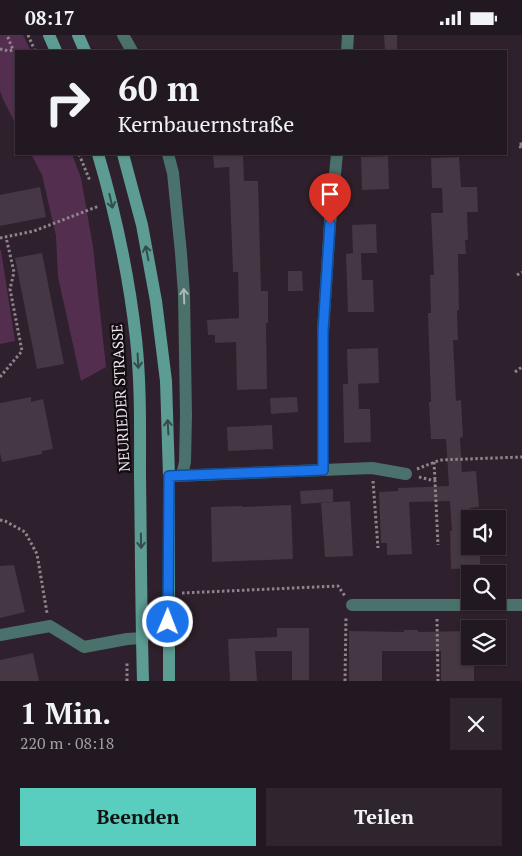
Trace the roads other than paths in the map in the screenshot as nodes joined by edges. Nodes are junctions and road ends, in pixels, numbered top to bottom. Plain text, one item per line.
1 (49, 35) edge
2 (78, 35) edge
3 (124, 35) edge
4 (348, 35) edge
5 (56, 50) edge
6 (84, 50) edge
7 (132, 50) edge
8 (347, 50) edge
9 (98, 155) edge
10 (123, 155) edge
11 (168, 155) edge
12 (337, 155) edge
13 (323, 470) junction
14 (406, 474) road end
15 (182, 475) junction
16 (169, 476) junction
17 (352, 605) road end
18 (522, 605) edge
19 (0, 635) edge
20 (142, 638) junction
21 (143, 681) edge
22 (169, 681) edge

1 - 5 main road
2 - 6 main road
3 - 7 street
4 - 8 street
9 -> 20 main road, NEURIEDER STRASSE
16 -> 10 main road
15 -> 11 street
12 - 13 street
13 - 14 street
13 - 15 street
15 - 16 street
16 - 22 main road
17 - 18 street
19 - 20 street
20 - 21 main road, NEURIEDER STRASSE

